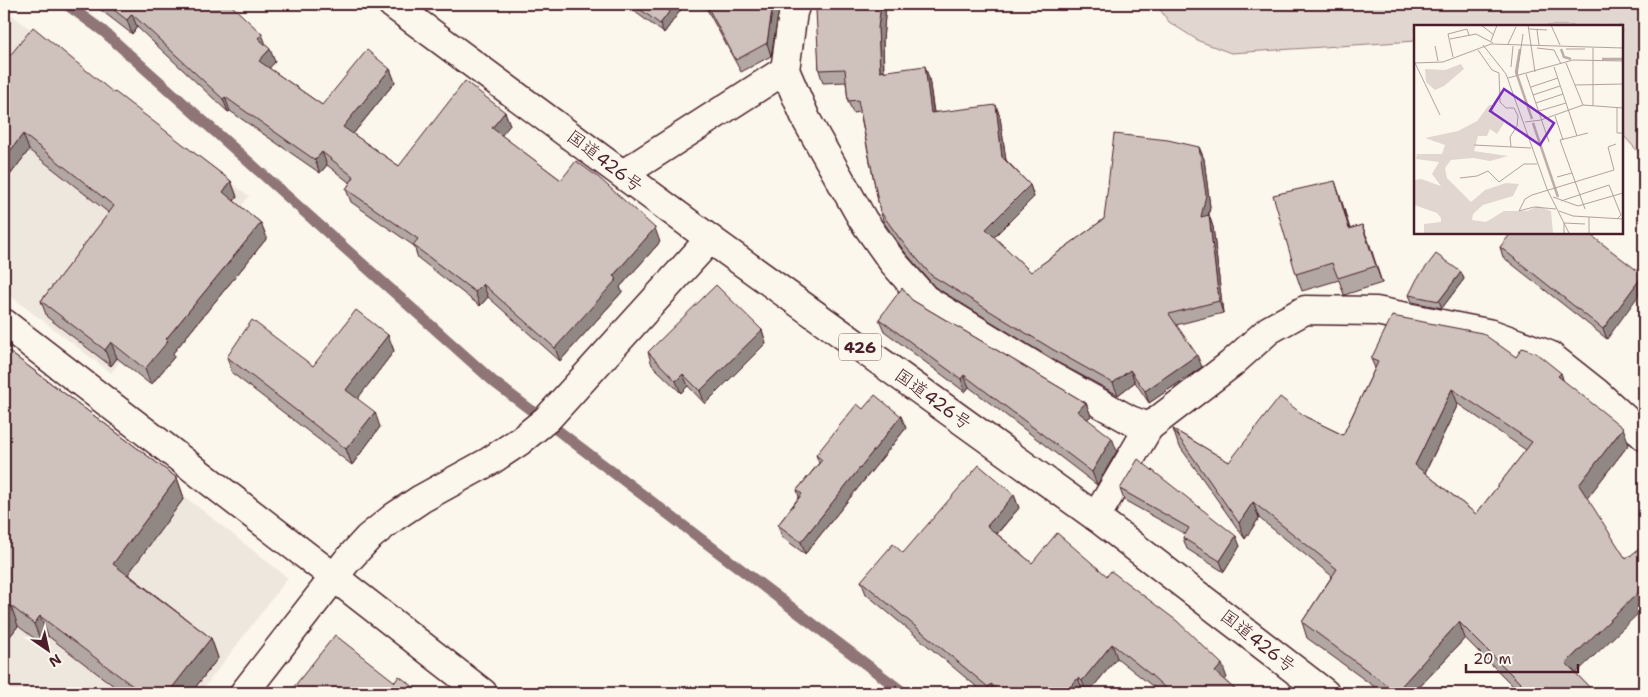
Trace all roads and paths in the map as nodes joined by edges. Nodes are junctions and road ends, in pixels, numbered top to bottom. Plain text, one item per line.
1 (392, 4) edge
2 (796, 4) edge
3 (785, 70) junction
4 (623, 174) junction
5 (710, 238) junction
6 (4, 323) edge
7 (1149, 427) junction
8 (1644, 436) edge
9 (1096, 517) junction
10 (334, 578) junction
11 (244, 693) edge
12 (484, 693) edge
13 (1325, 693) edge

1 - 4 main road, 国道426号 / 426
2 - 3 main road
3 - 4 main road
3 - 7 main road
4 - 5 main road, 国道426号 / 426
5 - 9 main road, 国道426号 / 426
5 - 10 main road
6 - 10 main road
7 - 8 main road
7 - 9 main road
9 - 13 main road, 国道426号 / 426
10 - 11 main road
10 - 12 main road

